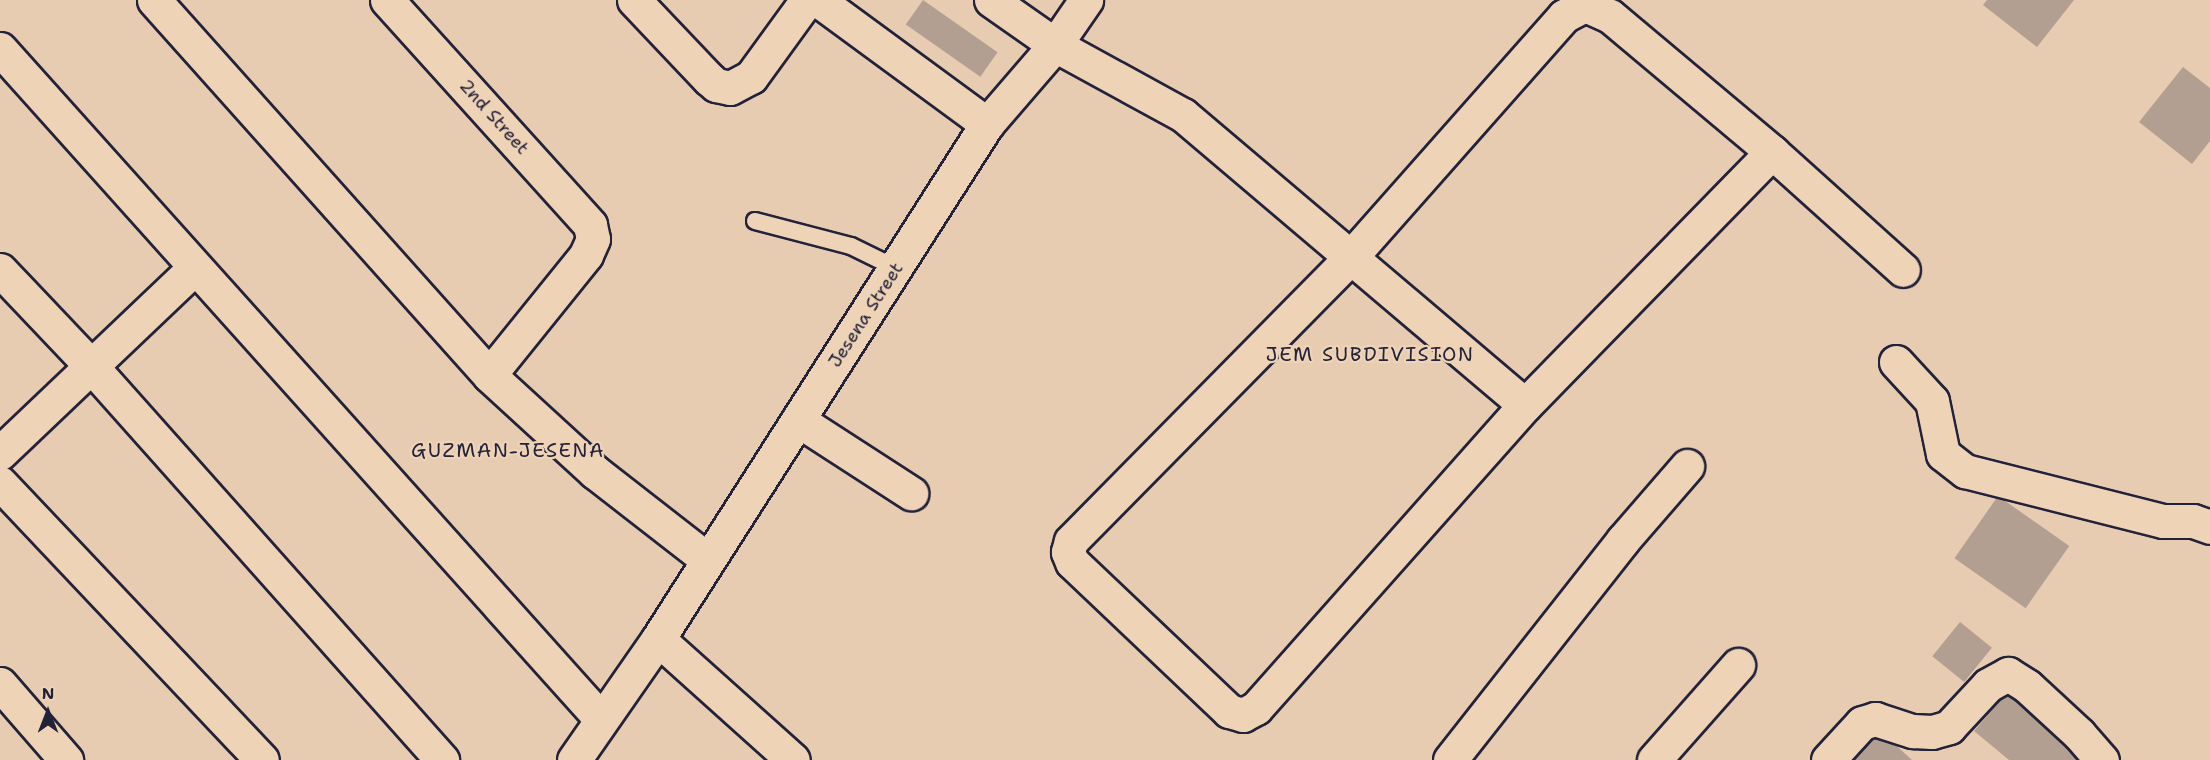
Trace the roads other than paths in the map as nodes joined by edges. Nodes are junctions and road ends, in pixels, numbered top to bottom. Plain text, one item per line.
1 (154, 0) edge
2 (387, 0) edge
3 (634, 0) edge
4 (807, 0) edge
5 (818, 0) edge
6 (991, 0) edge
7 (1086, 0) edge
8 (1055, 45) junction
9 (0, 49) edge
10 (987, 124) junction
11 (1772, 152) junction
12 (755, 221) dead end
13 (1349, 259) junction
14 (194, 268) junction
15 (896, 268) junction
16 (0, 270) edge
17 (1903, 270) dead end
18 (1896, 362) dead end
19 (91, 366) junction
20 (489, 375) junction
21 (1525, 405) junction
22 (798, 420) junction
23 (0, 453) edge
24 (1687, 465) dead end
25 (0, 483) edge
26 (911, 493) dead end
27 (2210, 527) edge
28 (708, 561) junction
29 (658, 639) junction
30 (1738, 665) dead end
31 (0, 684) edge
32 (601, 719) junction
33 (1459, 757) edge
34 (66, 760) edge
35 (262, 760) edge
36 (442, 760) edge
37 (574, 760) edge
38 (793, 760) edge
39 (1653, 760) edge
40 (1828, 760) edge
41 (2102, 760) edge

1 - 20 street
2 - 20 street, 2nd Street
3 - 4 street
5 - 10 street
6 - 8 street
7 - 8 street, Jesena Street
8 - 10 street, Jesena Street
8 - 13 street
9 - 14 street
10 - 15 street, Jesena Street
11 - 13 street
11 - 17 street
11 - 21 street
12 - 15 lane
13 - 21 street
13 - 21 street
14 - 19 street
14 - 32 street
15 - 22 street, Jesena Street
16 - 19 street
18 - 27 street
19 - 23 street
19 - 36 street
20 - 28 street
22 - 26 street
22 - 28 street, Jesena Street
24 - 33 street
25 - 35 street
28 - 29 street, Jesena Street
29 - 32 street, Jesena Street
29 - 38 street
30 - 39 street
31 - 34 street
32 - 37 street, Jesena Street
40 - 41 street

